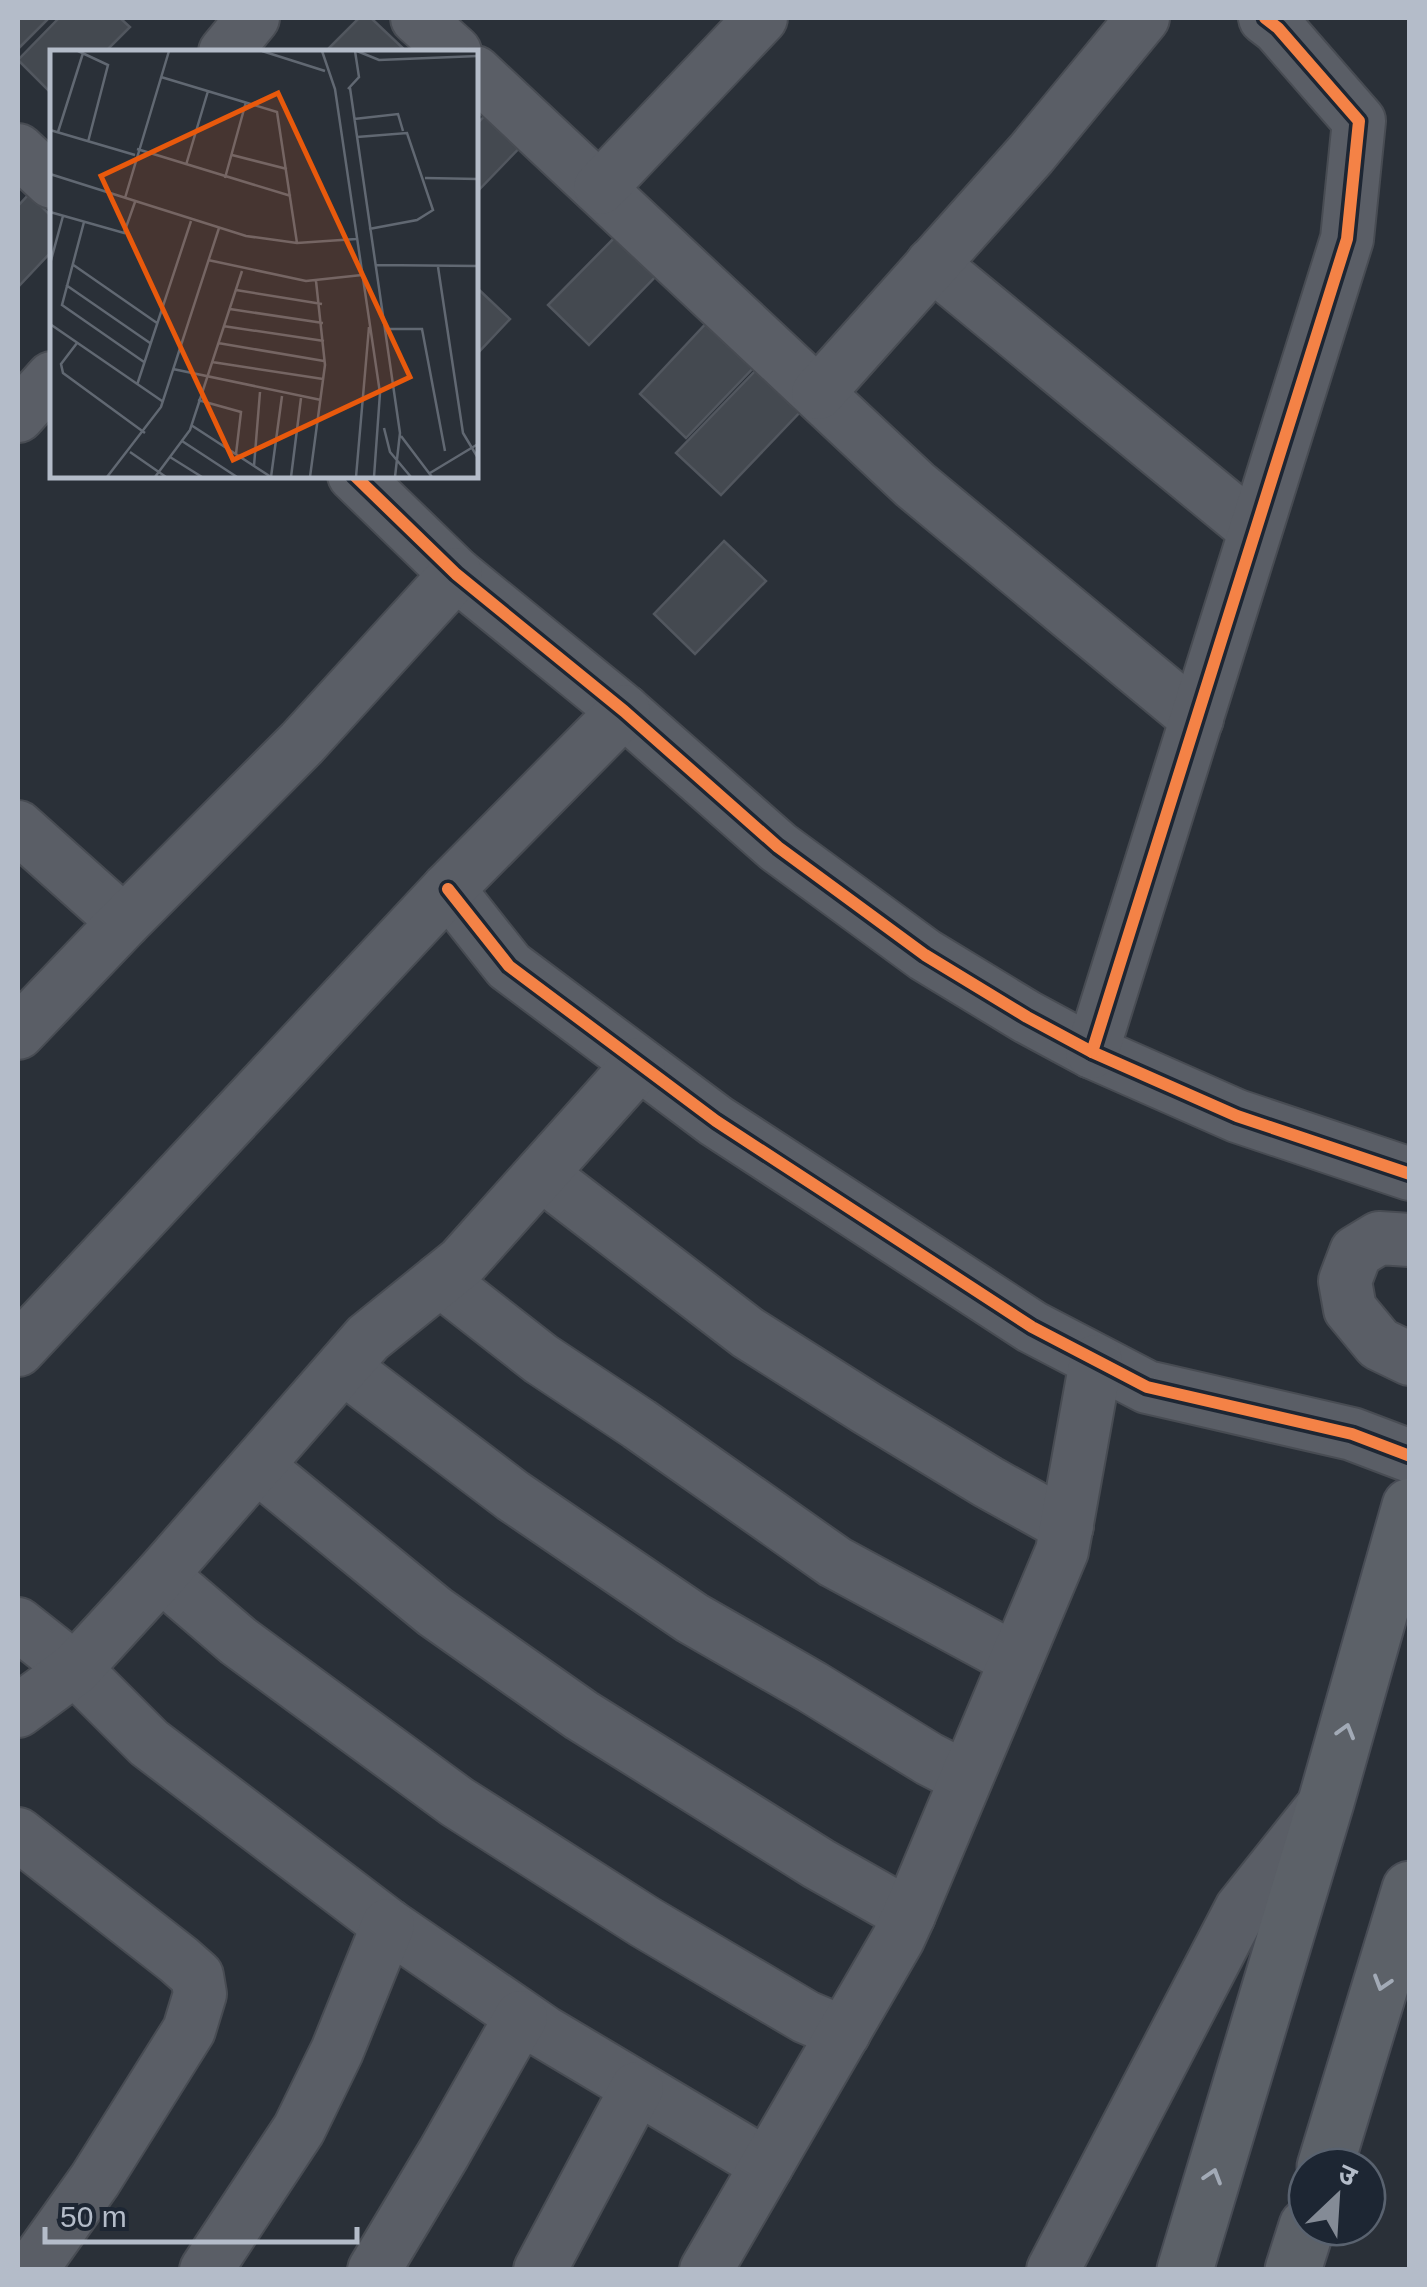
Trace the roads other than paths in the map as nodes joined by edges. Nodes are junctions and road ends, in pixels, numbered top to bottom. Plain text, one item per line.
1 (253, 18) edge
2 (417, 18) edge
3 (761, 18) edge
4 (1143, 18) edge
5 (1265, 18) edge
6 (227, 50) edge
7 (452, 50) edge
8 (478, 75) edge
9 (18, 150) edge
10 (50, 180) edge
11 (600, 188) junction
12 (932, 264) junction
13 (50, 380) edge
14 (818, 393) junction
15 (18, 416) edge
16 (357, 478) edge
17 (1255, 530) junction
18 (456, 574) junction
19 (624, 712) junction
20 (1196, 719) junction
21 (18, 827) edge
22 (448, 889) junction
23 (124, 922) junction
24 (18, 1034) edge
25 (1092, 1052) junction
26 (639, 1064) junction
27 (541, 1174) junction
28 (1410, 1174) edge
29 (1410, 1240) edge
30 (440, 1280) junction
31 (18, 1350) edge
32 (1410, 1359) edge
33 (1096, 1360) junction
34 (343, 1368) junction
35 (1410, 1456) edge
36 (256, 1466) junction
37 (1410, 1506) edge
38 (1066, 1526) junction
39 (161, 1574) junction
40 (18, 1624) edge
41 (1016, 1660) junction
42 (74, 1669) junction
43 (18, 1711) edge
44 (966, 1778) junction
45 (1326, 1802) junction
46 (18, 1834) edge
47 (1410, 1890) edge
48 (909, 1915) junction
49 (388, 1925) junction
50 (522, 2017) junction
51 (844, 2033) junction
52 (637, 2088) junction
53 (1331, 2147) edge
54 (768, 2165) junction
55 (33, 2252) edge
56 (206, 2270) edge
57 (374, 2270) edge
58 (540, 2270) edge
59 (706, 2270) edge
60 (1053, 2270) edge
61 (1185, 2270) edge

1 - 6 street
2 - 7 street
3 - 11 street
4 - 12 street
5 - 17 street
8 - 11 street
9 - 10 street
11 - 14 street
12 - 14 street
12 - 17 street
13 - 15 street
14 - 20 street
16 - 18 street
17 - 20 street
18 - 19 street
18 - 23 street
19 - 22 street
19 - 25 street
20 - 25 street
21 - 23 street
22 - 26 street
22 - 31 street
23 - 24 street
25 - 28 street
26 - 27 street
26 - 33 street
27 - 30 street
27 - 38 street
29 - 32 street
30 - 34 street
30 - 41 street
33 - 35 street
33 - 38 street
34 - 36 street
34 - 44 street
36 - 39 street
36 - 48 street
45 -> 37 main road
38 - 41 street
39 - 42 street
39 - 51 street
40 - 42 street
41 - 44 street
42 - 43 street
42 - 49 street
44 - 48 street
45 - 60 street
61 -> 45 main road
46 - 55 street
47 -> 53 main road
48 - 51 street
49 - 50 street
49 - 56 street
50 - 52 street
50 - 57 street
51 - 54 street
52 - 54 street
52 - 58 street
54 - 59 street

